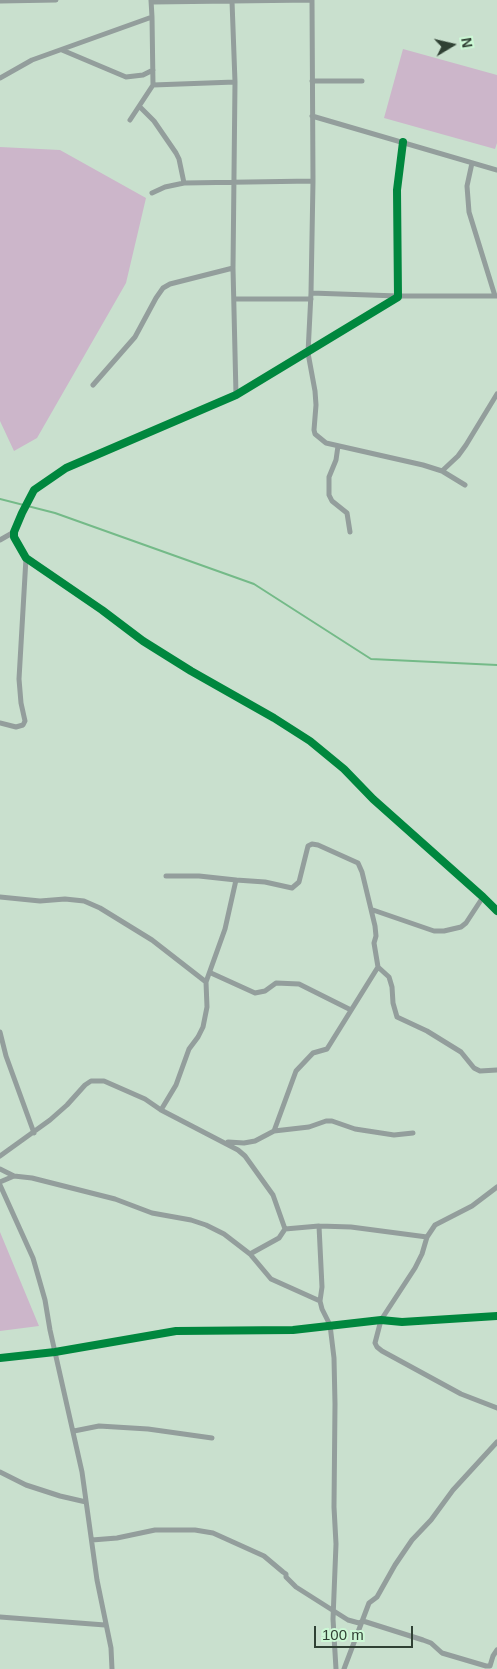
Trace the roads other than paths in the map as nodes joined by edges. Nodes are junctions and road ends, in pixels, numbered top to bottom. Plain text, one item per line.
1 (56, 0) edge
2 (312, 0) edge
3 (0, 1) edge
4 (152, 1) edge
5 (232, 1) edge
6 (152, 17) junction
7 (62, 50) junction
8 (153, 70) junction
9 (0, 78) edge
10 (312, 81) junction
11 (362, 81) dead end
12 (235, 82) junction
13 (153, 85) junction
14 (140, 106) junction
15 (312, 116) junction
16 (130, 120) dead end
17 (402, 142) junction
18 (472, 163) junction
19 (497, 170) edge
20 (313, 181) junction
21 (234, 183) junction
22 (184, 184) junction
23 (152, 193) dead end
24 (233, 268) junction
25 (311, 296) junction
26 (398, 296) junction
27 (496, 296) edge
28 (234, 299) junction
29 (308, 353) junction
30 (93, 385) dead end
31 (497, 394) edge
32 (236, 395) junction
33 (338, 446) junction
34 (442, 471) junction
35 (465, 485) dead end
36 (14, 532) junction
37 (350, 532) dead end
38 (0, 540) edge
39 (26, 558) junction
40 (0, 724) edge
41 (166, 876) dead end
42 (236, 880) junction
43 (0, 897) edge
44 (483, 897) junction
45 (373, 910) junction
46 (497, 911) edge
47 (378, 967) junction
48 (210, 973) junction
49 (206, 982) junction
50 (352, 1010) junction
51 (0, 1032) edge
52 (497, 1070) edge
53 (161, 1110) junction
54 (274, 1131) junction
55 (34, 1133) junction
56 (412, 1133) dead end
57 (222, 1141) junction
58 (0, 1156) edge
59 (0, 1169) edge
60 (14, 1176) junction
61 (0, 1184) edge
62 (497, 1187) edge
63 (318, 1226) junction
64 (285, 1229) junction
65 (427, 1237) junction
66 (250, 1254) junction
67 (320, 1301) junction
68 (497, 1316) edge
69 (381, 1320) junction
70 (330, 1326) junction
71 (55, 1352) junction
72 (0, 1358) edge
73 (497, 1408) edge
74 (74, 1430) junction
75 (212, 1438) dead end
76 (497, 1442) edge
77 (0, 1472) edge
78 (86, 1502) junction
79 (92, 1540) junction
80 (334, 1610) junction
81 (0, 1617) edge
82 (363, 1621) junction
83 (105, 1625) junction
84 (497, 1650) edge
85 (112, 1669) edge
86 (336, 1669) edge
87 (344, 1669) edge

1 - 3 street
2 - 5 street
2 - 10 street
4 - 5 street
4 - 6 street
5 - 12 street
6 - 7 street
6 - 8 street
7 - 8 street
7 - 9 street
8 - 13 street
10 - 11 street
10 - 15 street
12 - 13 street
12 - 21 street
13 - 14 street
14 - 16 street
14 - 22 street
15 - 17 street
15 - 20 street
17 - 18 street
17 - 26 street
18 - 19 street
18 - 27 street
20 - 21 street
20 - 25 street
21 - 22 street
21 - 24 street
22 - 23 street
24 - 28 street
24 - 30 street
25 - 26 street
25 - 28 street
25 - 29 street
26 - 27 street
26 - 29 street
28 - 32 street
29 - 32 street
29 - 33 street
31 - 34 street
32 - 36 street
33 - 34 street
33 - 37 street
34 - 35 street
36 - 38 street
36 - 39 street
39 - 40 street
39 - 44 street
41 - 42 street
42 - 45 street
42 - 48 street
43 - 49 street
44 - 45 street
44 - 46 street
45 - 47 street
47 - 50 street
47 - 52 street
48 - 49 street
48 - 50 street
49 - 53 street
50 - 54 street
51 - 55 street
53 - 55 street
53 - 57 street
54 - 56 street
54 - 57 street
55 - 58 street
57 - 64 street
59 - 60 street
60 - 61 street
60 - 66 street
61 - 71 street
62 - 65 street
63 - 64 street
63 - 65 street
63 - 67 street
64 - 66 street
65 - 69 street
66 - 67 street
67 - 70 street
68 - 69 street
69 - 70 street
69 - 73 street
70 - 71 street
70 - 80 street
71 - 72 street
71 - 74 street
74 - 75 street
74 - 78 street
76 - 82 street
77 - 78 street
78 - 79 street
79 - 80 street
79 - 83 street
80 - 82 street
80 - 86 street
81 - 83 street
82 - 84 street
82 - 87 street
83 - 85 street

